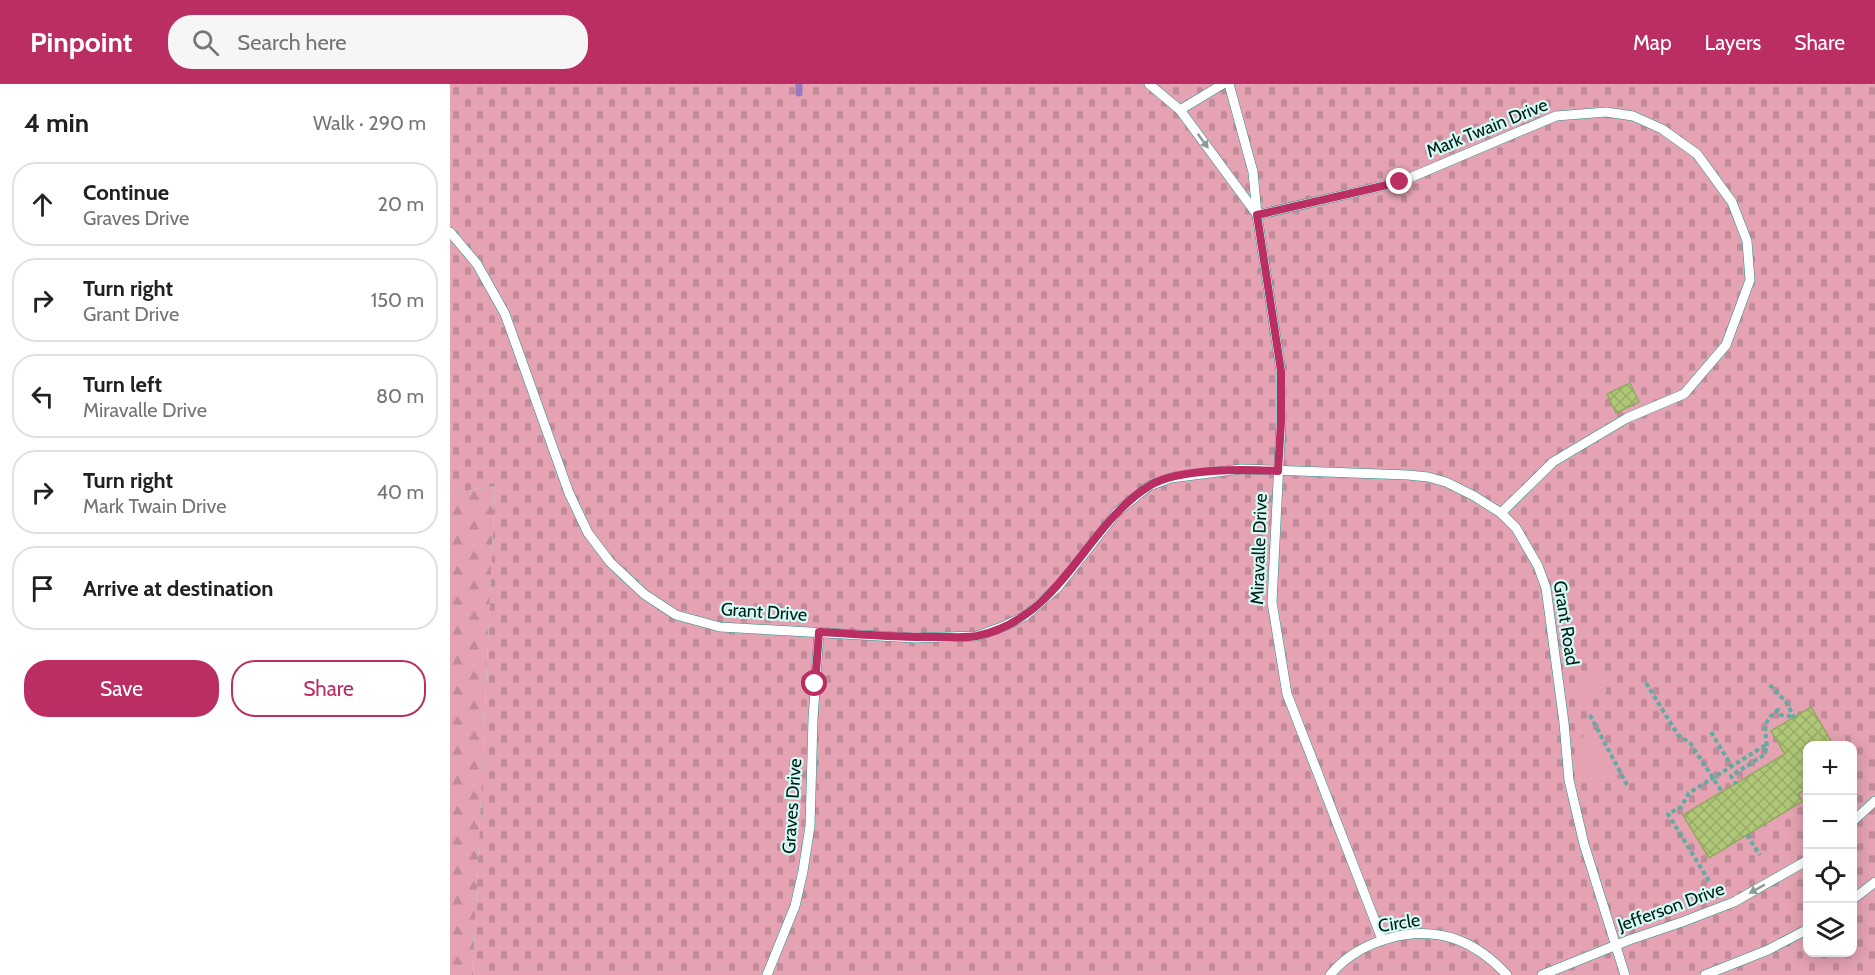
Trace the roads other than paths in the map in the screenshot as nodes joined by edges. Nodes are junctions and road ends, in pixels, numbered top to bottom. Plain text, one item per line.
1 (1149, 84) edge
2 (1223, 84) edge
3 (1229, 84) edge
4 (1180, 110) junction
5 (1257, 215) junction
6 (450, 232) edge
7 (1278, 471) junction
8 (1501, 513) junction
9 (819, 632) junction
10 (1875, 801) edge
11 (1857, 817) edge
12 (1803, 863) edge
13 (1875, 882) edge
14 (1857, 896) edge
15 (1803, 932) edge
16 (1382, 939) junction
17 (1614, 946) junction
18 (767, 975) edge
19 (1330, 975) edge
20 (1507, 975) edge
21 (1542, 975) edge
22 (1625, 975) edge
23 (1705, 975) edge

1 - 4 lane, Miravalle Drive
2 - 4 lane
3 - 5 lane, Miravalle Drive
4 -> 5 lane, Miravalle Drive
5 - 7 lane, Miravalle Drive
5 - 8 lane, Mark Twain Drive
6 - 9 lane, Grant Drive
7 - 8 lane, Grant Road
7 - 9 lane, Grant Drive
7 - 16 lane, Miravalle Drive
8 - 17 lane, Grant Road
9 - 18 lane, Graves Drive
10 - 11 lane
12 -> 17 lane, Jefferson Drive
13 - 14 lane
15 - 23 lane
16 - 19 lane, Circle
16 - 20 lane, Circle
17 - 21 lane, Jefferson Drive
17 - 22 lane, Grant Road

